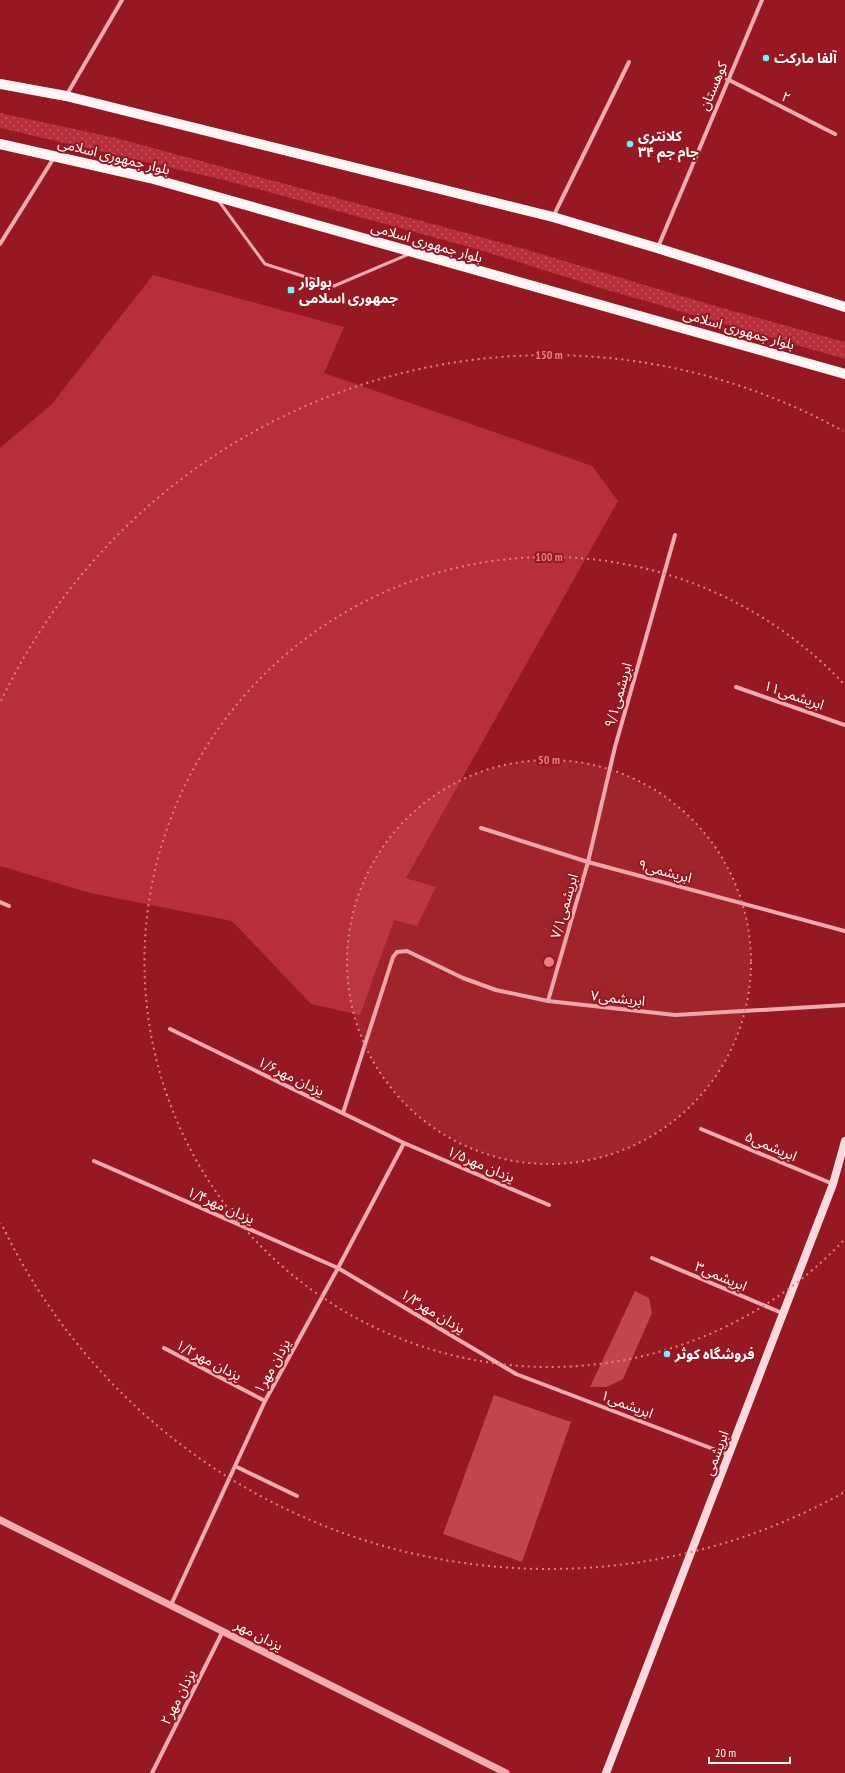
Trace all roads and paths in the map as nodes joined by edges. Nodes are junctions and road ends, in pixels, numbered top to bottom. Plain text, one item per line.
1 (122, 0) edge
2 (762, 0) edge
3 (629, 62) dead end
4 (727, 79) junction
5 (0, 84) edge
6 (66, 96) junction
7 (835, 134) dead end
8 (0, 144) edge
9 (56, 156) junction
10 (216, 197) junction
11 (553, 218) junction
12 (0, 244) edge
13 (657, 248) junction
14 (413, 252) junction
15 (845, 306) edge
16 (845, 374) edge
17 (675, 535) dead end
18 (736, 687) dead end
19 (845, 725) edge
20 (481, 828) dead end
21 (588, 862) junction
22 (0, 902) edge
23 (9, 906) dead end
24 (845, 931) edge
25 (548, 1001) junction
26 (845, 1005) edge
27 (170, 1029) dead end
28 (343, 1114) junction
29 (701, 1129) dead end
30 (845, 1141) edge
31 (404, 1143) junction
32 (94, 1161) dead end
33 (833, 1184) junction
34 (549, 1204) dead end
35 (652, 1258) dead end
36 (338, 1268) junction
37 (782, 1314) junction
38 (164, 1348) dead end
39 (516, 1374) joint
40 (265, 1401) junction
41 (730, 1455) junction
42 (236, 1466) junction
43 (297, 1496) dead end
44 (0, 1520) edge
45 (171, 1605) junction
46 (223, 1631) junction
47 (152, 1773) edge
48 (506, 1773) edge
49 (606, 1773) edge

1 - 6 street
2 - 4 street, کوهستان
3 - 11 street
4 - 7 street, ۲
4 - 13 street, کوهستان
5 - 6 main road
6 - 11 main road
8 - 9 main road, بلوار جمهوری اسلامی
9 - 10 main road, بلوار جمهوری اسلامی
9 - 12 street
10 - 14 main road, بلوار جمهوری اسلامی
10 - 14 lane
11 - 13 main road
13 - 15 main road
14 - 16 main road, بلوار جمهوری اسلامی
17 - 21 street, ۹/۱ابریشمی
18 - 19 street, ابریشمی۱۱
20 - 21 street, ابریشمی۹
21 - 24 street, ابریشمی۹
21 - 25 street, ابریشمی۷/۱
22 - 23 street
25 - 26 street, ابریشمی۷
25 - 28 street, ابریشمی۷
27 - 28 street, ۱/۶یزدان مهر
28 - 31 street, ۱/۶یزدان مهر
29 - 33 street, ابریشمی۵
30 - 33 main road, ابریشمی
31 - 34 street, ۱/۵یزدان مهر
31 - 36 street, یزدان مهر۱
32 - 36 street, ۱/۴یزدان مهر
33 - 37 main road, ابریشمی
35 - 37 street, ابریشمی۳
36 - 39 street, ۱/۳یزدان مهر
36 - 40 street, یزدان مهر۱
37 - 41 main road, ابریشمی
38 - 40 street, ۱/۲یزدان مهر
39 - 41 street, ابریشمی۱
40 - 42 street, یزدان مهر۱
41 - 49 main road, ابریشمی
42 - 43 street
42 - 45 street, یزدان مهر۱
44 - 45 street, یزدان مهر
45 - 46 street, یزدان مهر
46 - 47 street, یزدان مهر۲
46 - 48 street, یزدان مهر

